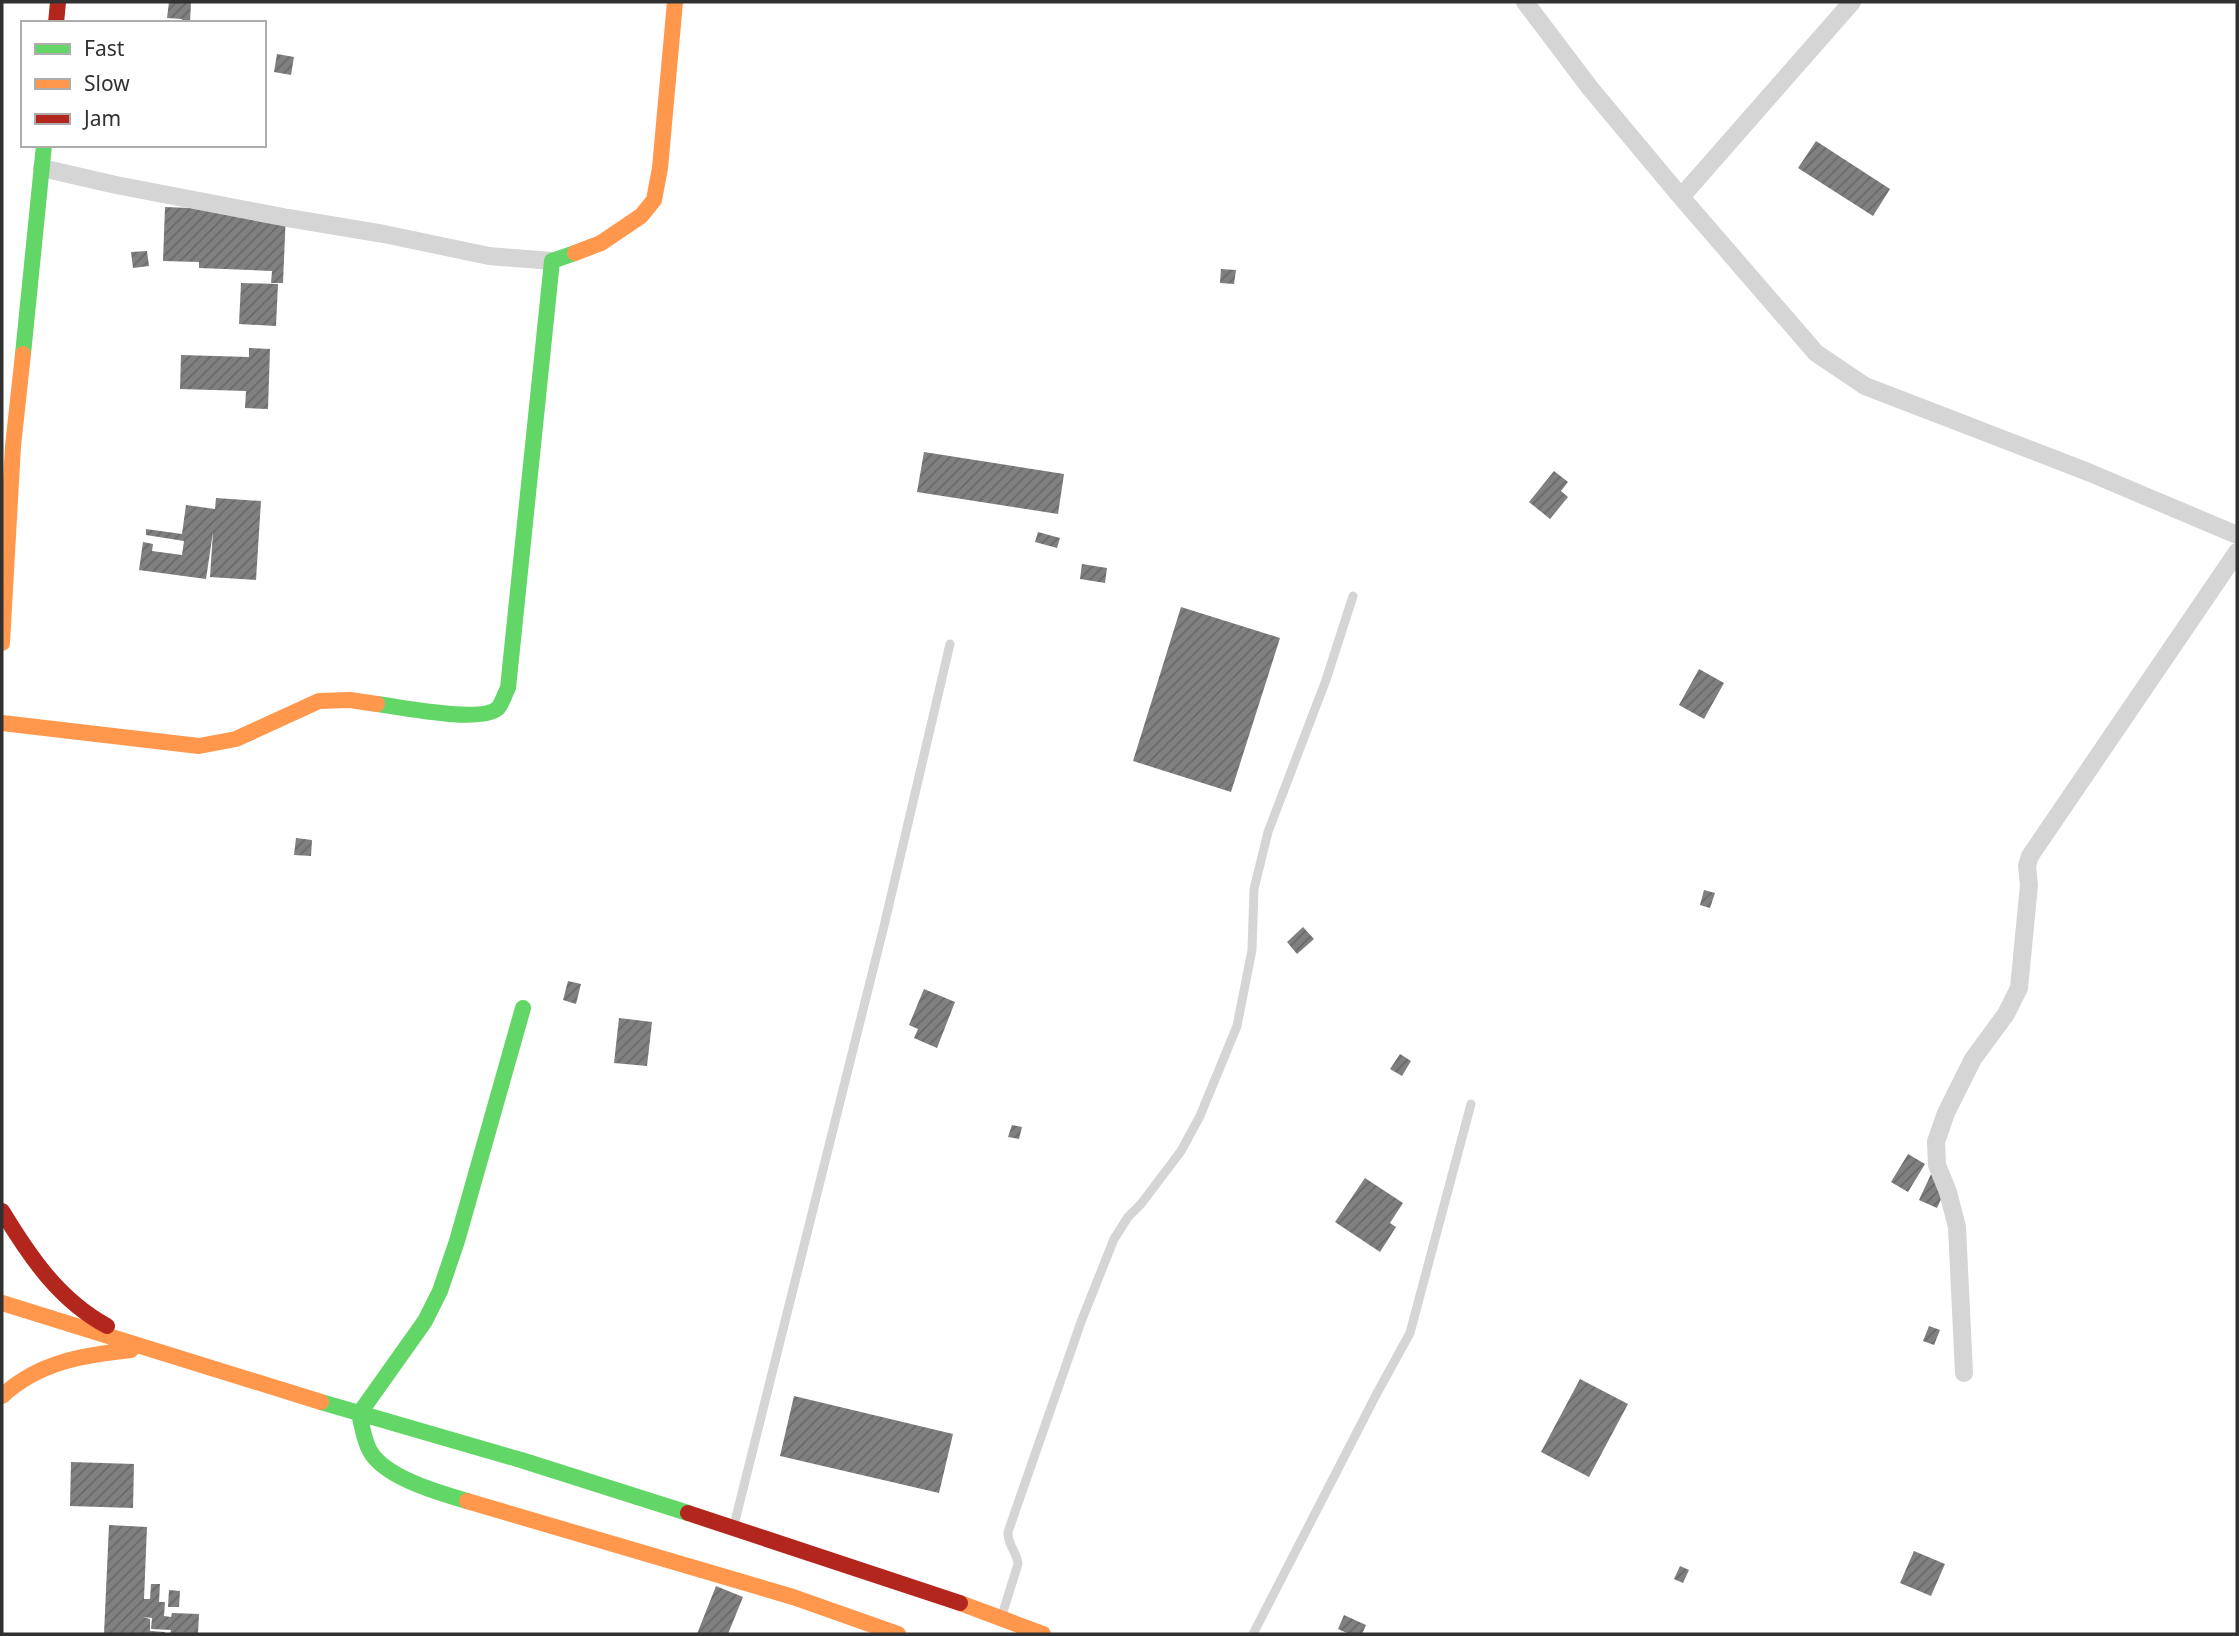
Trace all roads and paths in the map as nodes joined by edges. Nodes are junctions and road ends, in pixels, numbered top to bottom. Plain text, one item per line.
1 (58, 2) edge
2 (675, 2) edge
3 (1525, 2) edge
4 (1852, 2) edge
5 (56, 21) edge
6 (44, 147) edge
7 (42, 168) junction
8 (1681, 197) junction
9 (552, 261) junction
10 (2237, 535) edge
11 (2237, 552) edge
12 (1353, 596) dead end
13 (2, 643) edge
14 (950, 644) dead end
15 (2, 723) edge
16 (523, 1008) dead end
17 (1471, 1104) dead end
18 (2, 1211) edge
19 (2, 1303) edge
20 (144, 1349) junction
21 (1964, 1373) dead end
22 (2, 1395) edge
23 (359, 1414) junction
24 (733, 1530) junction
25 (1002, 1617) junction
26 (898, 1634) edge
27 (1043, 1634) edge
28 (1253, 1634) edge

1 - 5 street
2 - 9 street
3 - 8 street
4 - 8 street
6 - 7 street
7 - 9 street
7 - 13 street
8 - 10 street
9 - 15 street
11 - 21 street
12 - 25 lane
14 - 24 lane
16 - 23 street
17 - 28 lane
18 - 20 street
19 - 20 street
20 - 22 street
20 - 23 street
23 - 24 street
23 - 26 street
24 - 25 street
25 - 27 street

